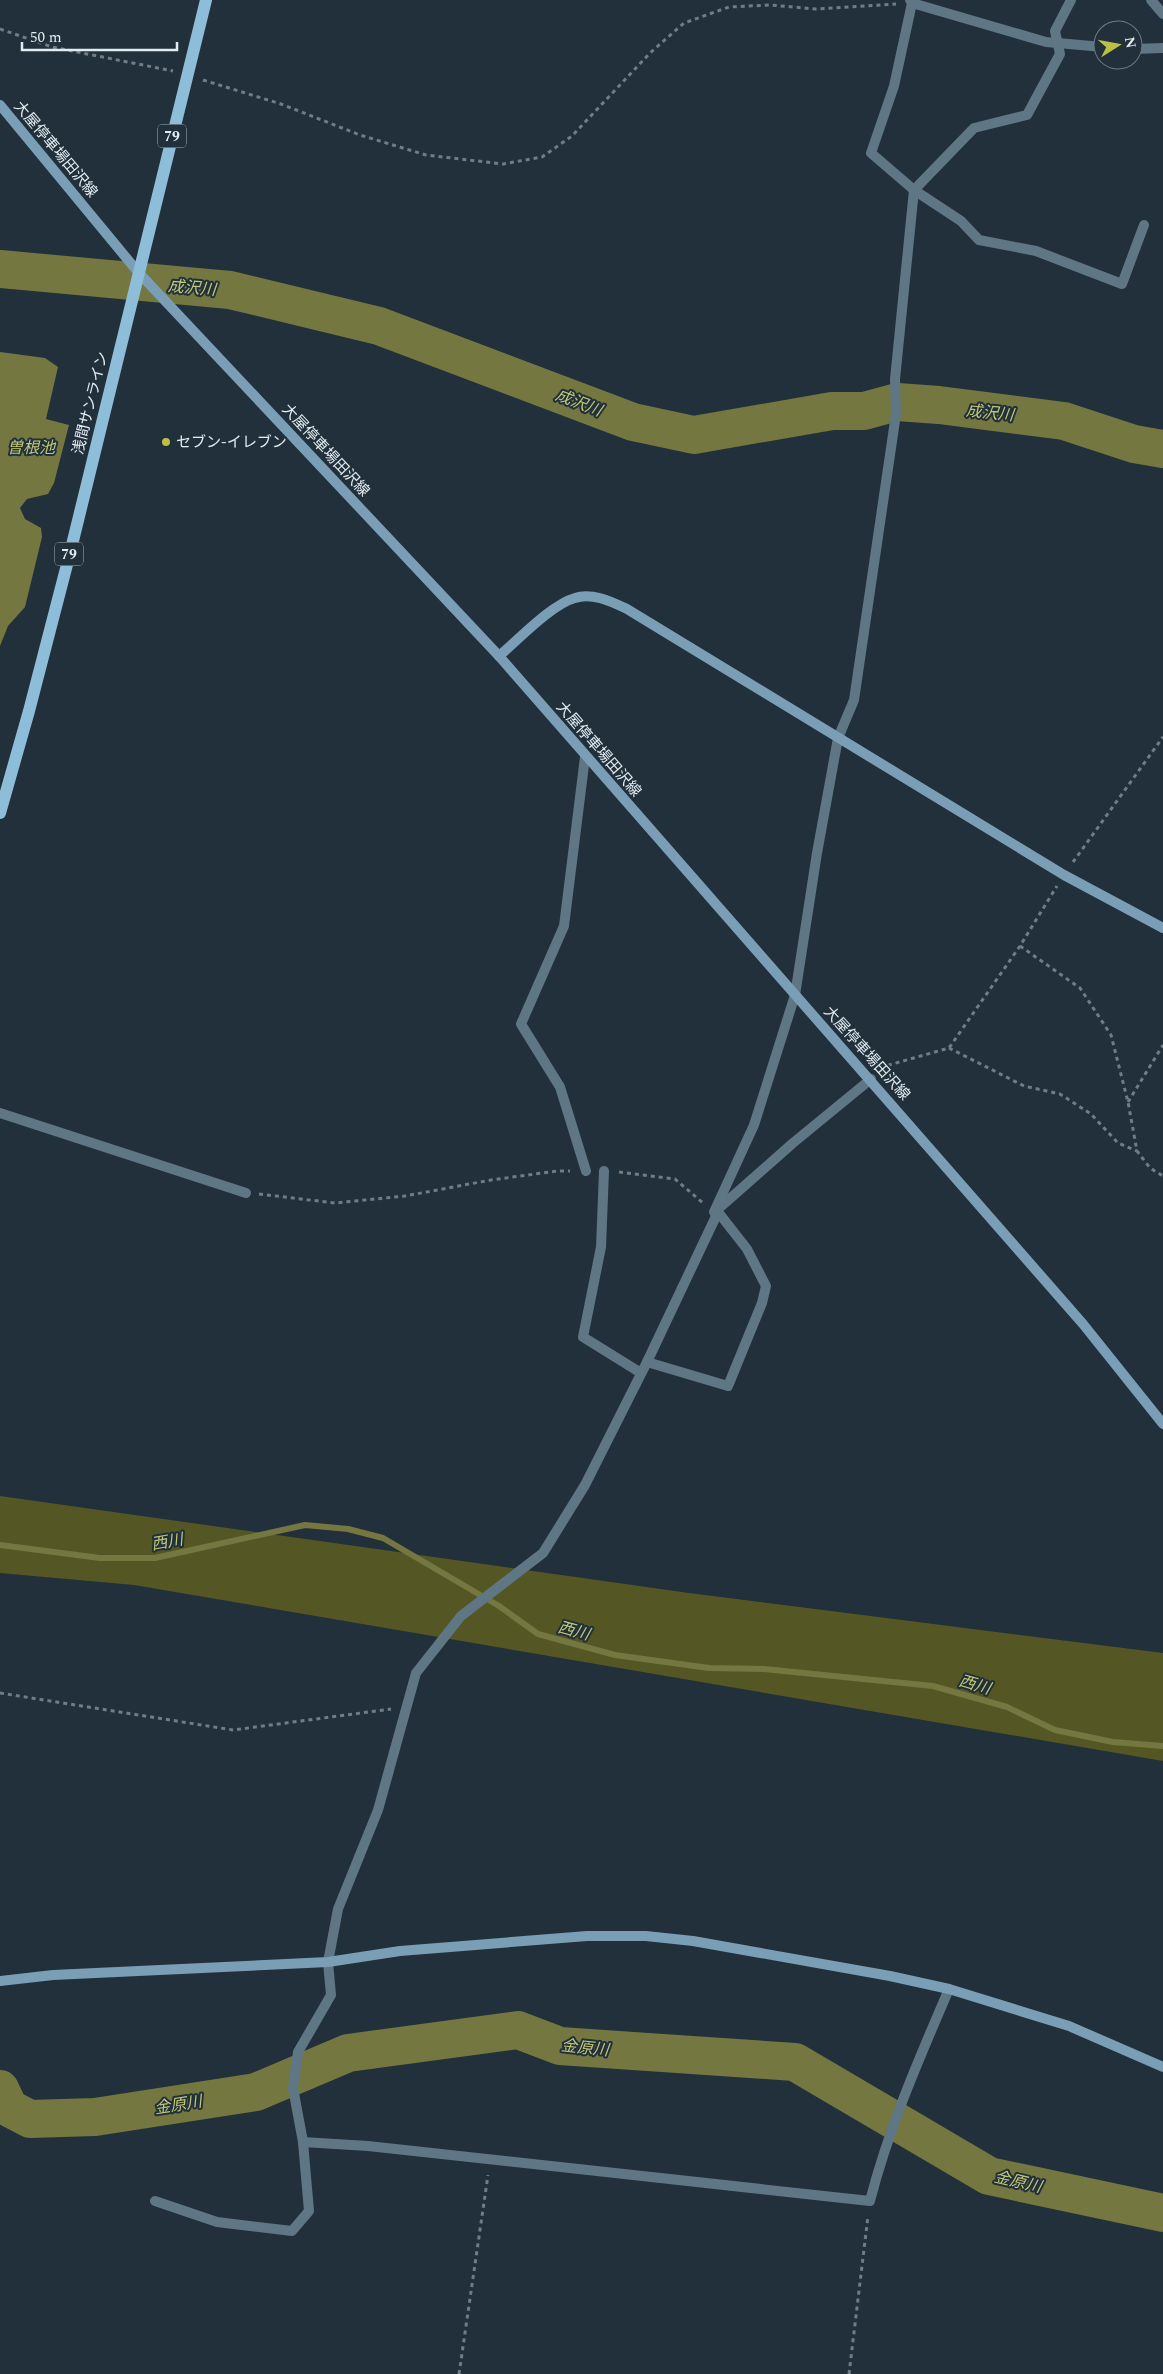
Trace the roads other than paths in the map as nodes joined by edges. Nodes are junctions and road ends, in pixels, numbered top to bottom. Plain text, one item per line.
1 (206, 0) edge
2 (1071, 0) edge
3 (1151, 0) edge
4 (911, 2) edge
5 (1163, 14) edge
6 (1057, 43) junction
7 (1093, 46) edge
8 (1163, 48) edge
9 (1143, 49) edge
10 (0, 106) edge
11 (914, 190) junction
12 (1144, 225) dead end
13 (138, 272) junction
14 (499, 656) junction
15 (838, 738) junction
16 (585, 757) junction
17 (0, 813) edge
18 (1163, 928) edge
19 (795, 995) junction
20 (871, 1079) junction
21 (0, 1113) edge
22 (586, 1171) road end
23 (604, 1171) road end
24 (246, 1193) road end
25 (716, 1212) junction
26 (647, 1362) junction
27 (641, 1373) junction
28 (1163, 1424) edge
29 (328, 1962) junction
30 (0, 1981) edge
31 (949, 1990) junction
32 (1163, 2067) edge
33 (304, 2142) junction
34 (155, 2201) dead end

1 - 13 main road, 浅間サンライン / 79
2 - 6 street
3 - 5 street
4 - 6 street
4 - 11 street
6 - 7 street
6 - 11 street
8 - 9 street
10 - 13 street, 大屋停車場田沢線
11 - 12 street
11 - 15 street
13 - 14 street, 大屋停車場田沢線
13 - 17 main road, 浅間サンライン / 79
14 - 15 street
14 - 16 street, 大屋停車場田沢線
15 - 18 street
15 - 19 street
16 - 19 street, 大屋停車場田沢線
16 - 22 street
19 - 20 street, 大屋停車場田沢線
19 - 25 street
20 - 25 street
20 - 28 street, 大屋停車場田沢線
21 - 24 street
23 - 27 street
25 - 26 street
25 - 26 street
26 - 27 street
27 - 29 street
29 - 30 street
29 - 31 street
29 - 33 street
31 - 32 street
31 - 33 street
33 - 34 street

